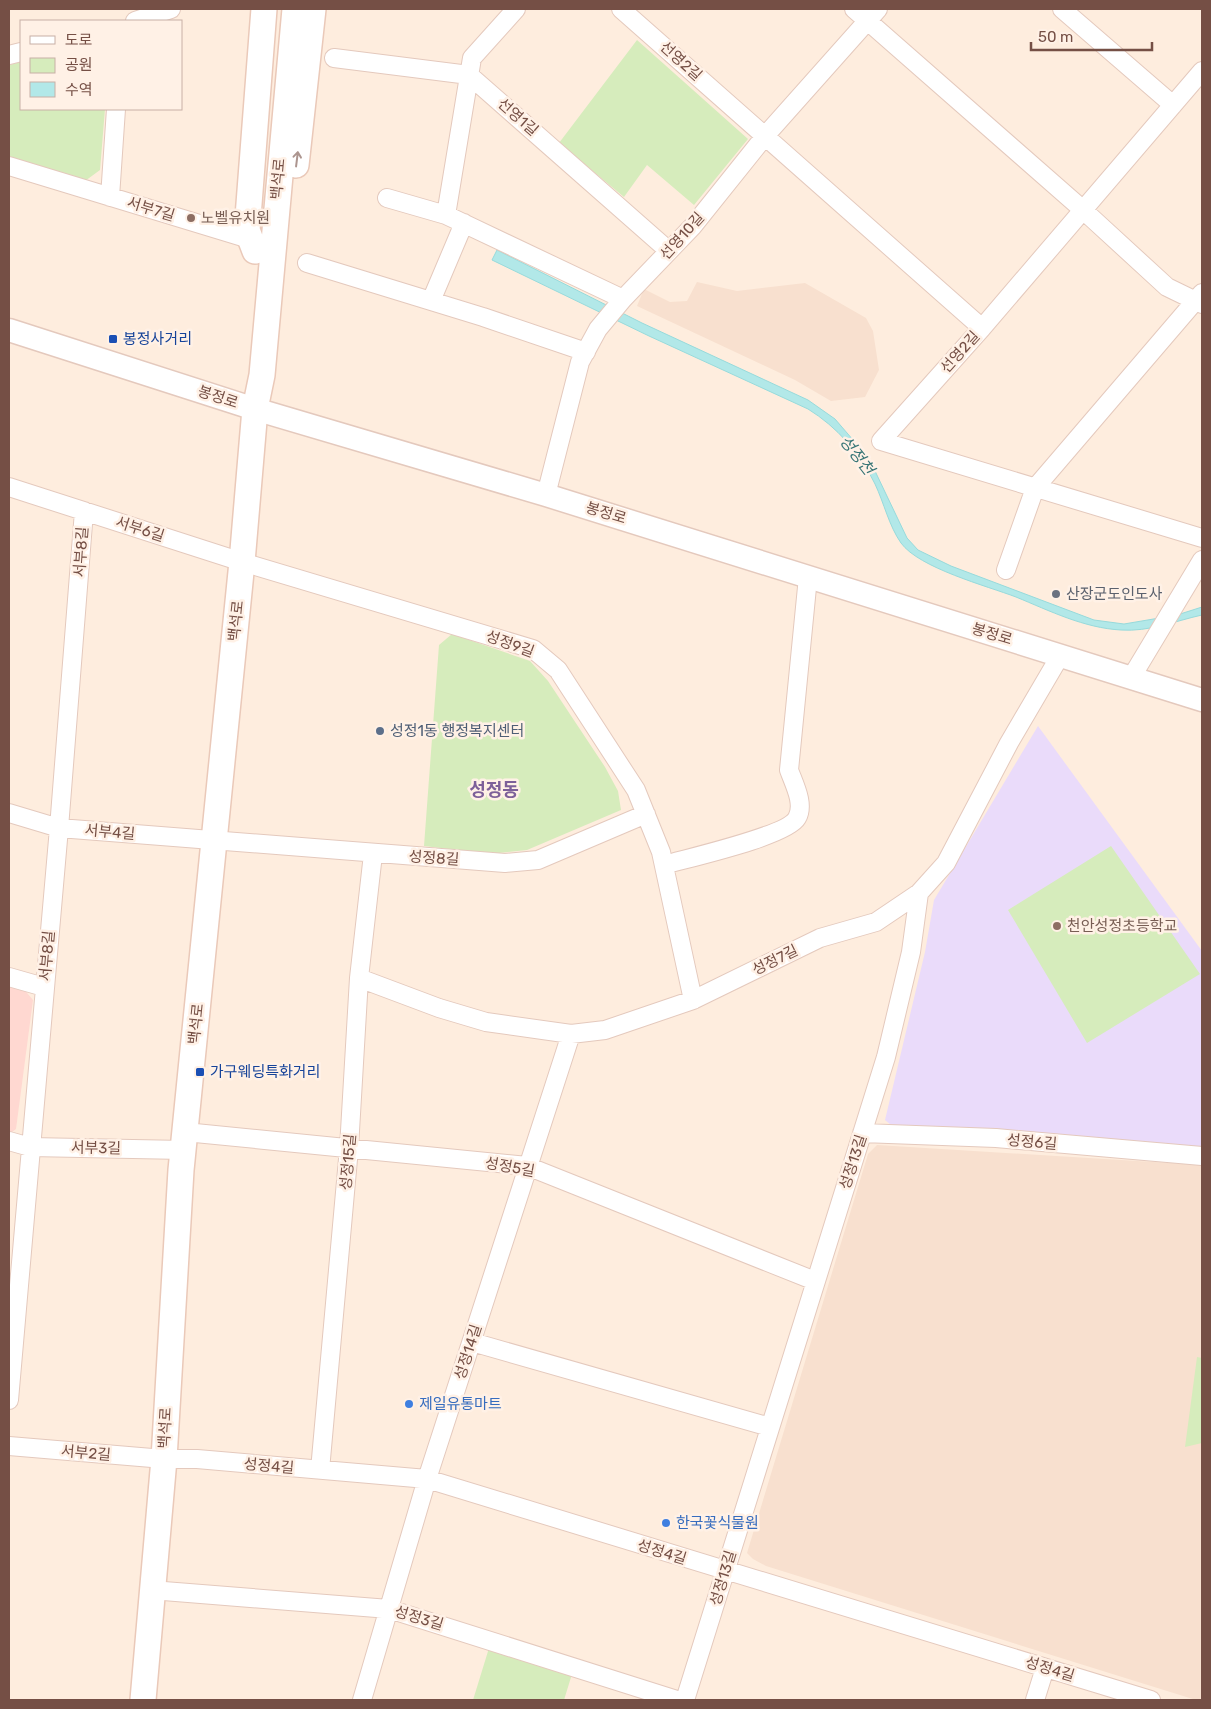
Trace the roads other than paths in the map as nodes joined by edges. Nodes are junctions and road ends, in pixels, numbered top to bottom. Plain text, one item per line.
1 (171, 9) edge
2 (264, 9) edge
3 (278, 9) edge
4 (295, 9) edge
5 (312, 9) edge
6 (516, 9) edge
7 (621, 9) edge
8 (854, 9) edge
9 (1062, 9) edge
10 (873, 15) edge
11 (138, 20) edge
12 (334, 58) dead end
13 (1202, 71) edge
14 (469, 75) junction
15 (1173, 105) junction
16 (116, 110) edge
17 (765, 136) junction
18 (9, 166) edge
19 (110, 197) junction
20 (387, 198) dead end
21 (1082, 209) junction
22 (446, 215) junction
23 (464, 223) junction
24 (259, 249) junction
25 (669, 251) junction
26 (308, 263) dead end
27 (623, 299) junction
28 (1200, 300) edge
29 (431, 301) junction
30 (982, 328) junction
31 (9, 330) edge
32 (586, 352) junction
33 (255, 409) junction
34 (9, 487) edge
35 (1034, 488) junction
36 (546, 495) junction
37 (84, 511) junction
38 (1202, 538) edge
39 (1202, 560) edge
40 (242, 562) junction
41 (1006, 570) dead end
42 (808, 577) junction
43 (1060, 656) junction
44 (1131, 678) junction
45 (1202, 700) edge
46 (9, 813) edge
47 (646, 814) junction
48 (59, 828) junction
49 (214, 840) junction
50 (373, 854) junction
51 (664, 865) junction
52 (919, 893) junction
53 (9, 977) edge
54 (359, 978) junction
55 (44, 987) junction
56 (693, 1000) junction
57 (571, 1034) junction
58 (862, 1133) junction
59 (9, 1141) edge
60 (184, 1141) junction
61 (30, 1147) junction
62 (349, 1148) junction
63 (1202, 1156) edge
64 (527, 1166) junction
65 (815, 1281) junction
66 (472, 1342) junction
67 (9, 1400) edge
68 (770, 1427) junction
69 (9, 1446) edge
70 (164, 1459) junction
71 (320, 1470) junction
72 (428, 1479) junction
73 (725, 1571) junction
74 (151, 1590) junction
75 (389, 1609) junction
76 (1045, 1668) junction
77 (143, 1700) edge
78 (362, 1700) edge
79 (677, 1700) edge
80 (685, 1700) edge
81 (1035, 1700) edge
82 (1151, 1700) edge

1 - 11 street
2 - 24 main road
3 - 24 main road, 백석로
4 - 24 main road, 백석로
24 -> 5 main road
6 - 14 street
7 - 17 street, 선영2길
8 - 10 street
9 - 15 street
10 - 17 street, 선영10길
10 - 21 street
12 - 14 street
13 - 15 street
14 - 22 street
14 - 25 street, 선영1길
15 - 21 street
16 - 19 street, 서부7길
17 - 25 street, 선영10길
17 - 30 street, 선영2길
18 - 19 street, 서부7길
19 - 24 street, 서부7길
20 - 22 street
21 - 28 street
21 - 30 street
22 - 23 street
23 - 27 street
23 - 29 street
24 - 33 main road, 백석로
25 - 27 street, 선영10길
26 - 29 street
27 - 32 street, 선영10길
28 - 35 street
29 - 32 street
30 - 35 street, 선영2길
31 - 33 street, 봉정로
32 - 36 street, 선영10길
33 - 36 street, 봉정로
33 - 40 main road, 백석로
34 - 37 street, 서부6길
35 - 38 street, 선영2길
35 - 41 street
36 - 42 street, 봉정로
37 - 40 street, 서부6길
37 - 48 street, 서부8길
39 - 44 street
40 - 47 street, 성정9길
40 - 49 main road, 백석로
42 - 43 street, 봉정로
42 - 51 street
43 - 44 street, 봉정로
43 - 52 street, 성정7길
44 - 45 street, 봉정로
46 - 48 street, 서부4길
47 - 50 street, 성정8길
47 - 51 street, 성정9길
48 - 49 street, 서부4길
48 - 55 street, 서부8길
49 - 50 street, 성정8길
49 - 60 main road, 백석로
50 - 54 street, 성정15길
51 - 56 street, 성정9길
52 - 56 street, 성정7길
52 - 58 street, 성정13길
53 - 55 street
54 - 57 street, 성정7길
54 - 62 street, 성정15길
55 - 61 street, 서부8길
56 - 57 street, 성정7길
57 - 64 street, 성정14길
58 - 63 street, 성정6길
58 - 65 street, 성정13길
59 - 61 street, 서부3길
60 - 61 street, 서부3길
60 - 62 street, 성정5길
60 - 70 main road, 백석로
61 - 67 street, 서부8길
62 - 64 street, 성정5길
62 - 71 street, 성정15길
64 - 65 street, 성정5길
64 - 66 street, 성정14길
65 - 68 street, 성정13길
66 - 68 street
66 - 72 street, 성정14길
68 - 73 street, 성정13길
69 - 70 street, 서부2길
70 - 71 street, 성정4길
70 - 74 main road, 백석로
71 - 72 street, 성정4길
72 - 73 street, 성정4길
72 - 75 street, 성정14길
73 - 76 street, 성정4길
73 - 80 street, 성정13길
74 - 75 street, 성정3길
74 - 77 main road, 백석로
75 - 78 street, 성정14길
75 - 79 street, 성정3길
76 - 81 street
76 - 82 street, 성정4길

